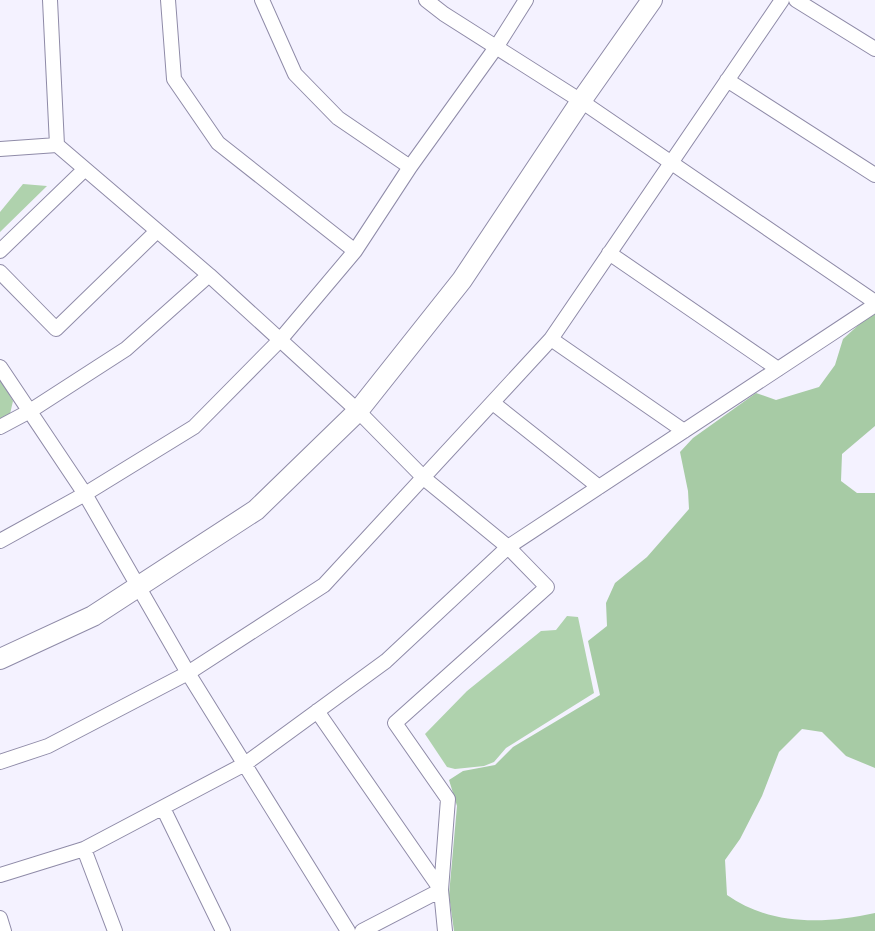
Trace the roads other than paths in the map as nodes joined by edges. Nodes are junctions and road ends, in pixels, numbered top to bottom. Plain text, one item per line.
1 (50, 0) edge
2 (168, 0) edge
3 (262, 0) edge
4 (426, 0) edge
5 (526, 0) edge
6 (652, 0) edge
7 (782, 0) edge
8 (796, 0) edge
9 (497, 46) junction
10 (875, 49) edge
11 (727, 80) junction
12 (581, 101) junction
13 (57, 145) junction
14 (0, 149) edge
15 (670, 163) junction
16 (410, 167) junction
17 (85, 169) junction
18 (875, 175) edge
19 (157, 231) junction
20 (0, 251) edge
21 (355, 251) junction
22 (610, 253) junction
23 (0, 272) edge
24 (208, 275) junction
25 (875, 303) edge
26 (552, 339) junction
27 (280, 340) junction
28 (0, 367) edge
29 (778, 369) junction
30 (493, 403) junction
31 (30, 411) junction
32 (358, 411) junction
33 (0, 427) edge
34 (684, 431) junction
35 (425, 478) junction
36 (600, 487) junction
37 (85, 494) junction
38 (0, 541) edge
39 (508, 547) junction
40 (139, 585) junction
41 (0, 659) edge
42 (188, 673) junction
43 (317, 711) junction
44 (0, 762) edge
45 (245, 764) junction
46 (163, 808) junction
47 (84, 849) junction
48 (0, 875) edge
49 (441, 890) junction
50 (0, 918) edge
51 (4, 931) edge
52 (115, 931) edge
53 (223, 931) edge
54 (348, 931) edge
55 (362, 931) edge
56 (445, 931) edge

1 - 13 street
2 - 21 street
3 - 16 street
4 - 9 street
5 - 9 street
6 - 12 street
7 - 11 street
8 - 10 street
9 - 12 street
9 - 16 street
11 - 15 street
11 - 18 street
12 - 15 street
12 - 32 street
13 - 14 street
13 - 17 street
15 - 22 street
15 - 25 street
16 - 21 street
17 - 19 street
17 - 20 street
19 - 23 street
19 - 24 street
21 - 27 street
22 - 26 street
22 - 29 street
24 - 27 street
24 - 31 street
25 - 29 street
26 - 30 street
26 - 34 street
27 - 32 street
27 - 37 street
28 - 31 street
29 - 34 street
30 - 35 street
30 - 36 street
31 - 33 street
31 - 37 street
32 - 35 street
32 - 40 street
34 - 36 street
35 - 39 street
35 - 42 street
36 - 39 street
37 - 38 street
37 - 40 street
39 - 43 street
39 - 49 street
40 - 41 street
40 - 42 street
42 - 44 street
42 - 45 street
43 - 45 street
43 - 49 street
45 - 46 street
45 - 54 street
46 - 47 street
46 - 53 street
47 - 48 street
47 - 52 street
49 - 55 street
49 - 56 street
50 - 51 street

